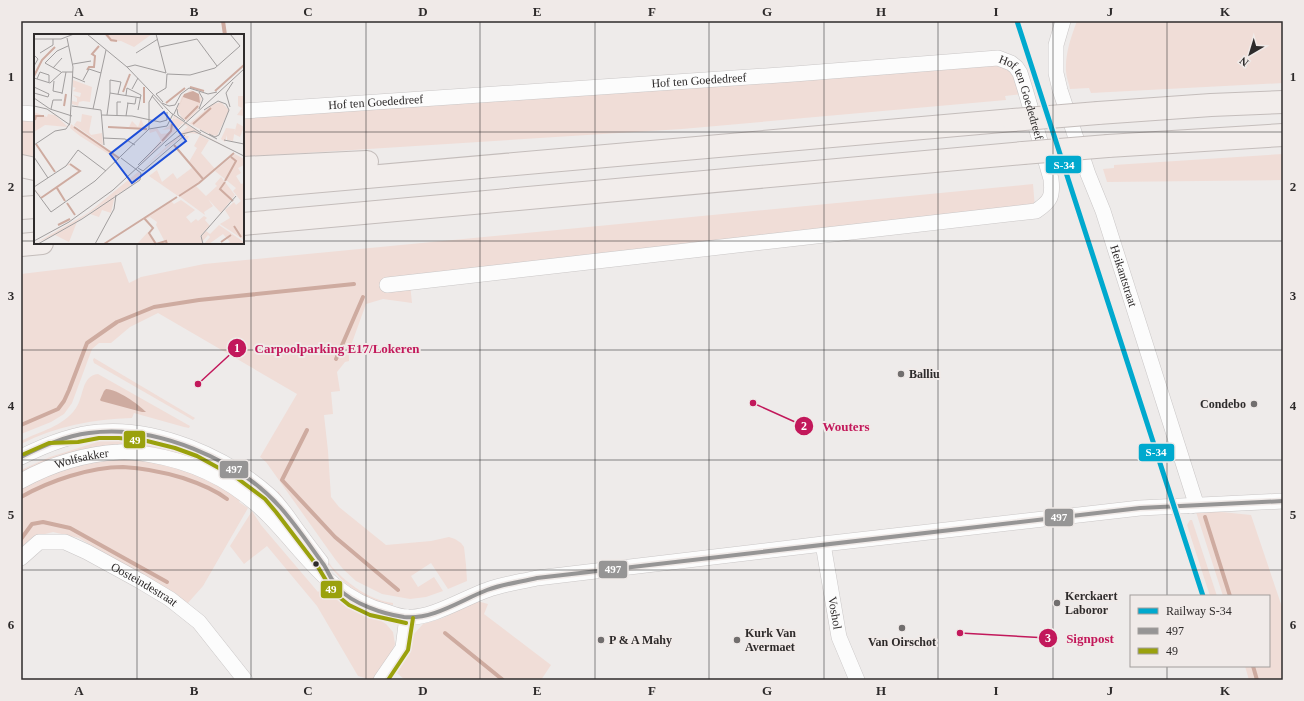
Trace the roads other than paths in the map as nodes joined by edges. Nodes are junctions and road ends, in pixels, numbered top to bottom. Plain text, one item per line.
1 (1063, 21) edge
2 (1283, 102) edge
3 (244, 111) edge
4 (21, 113) edge
5 (34, 114) edge
6 (1283, 135) edge
7 (21, 166) edge
8 (34, 168) edge
9 (244, 168) edge
10 (427, 171) junction
11 (244, 188) edge
12 (34, 207) edge
13 (21, 208) edge
14 (244, 224) edge
15 (34, 244) edge
16 (21, 245) edge
17 (387, 285) dead end
18 (77, 436) junction
19 (21, 449) edge
20 (21, 457) edge
21 (21, 481) edge
22 (1283, 501) edge
23 (1191, 506) junction
24 (823, 544) junction
25 (21, 558) edge
26 (338, 588) junction
27 (406, 617) junction
28 (245, 680) edge
29 (381, 680) edge
30 (857, 680) edge

1 - 23 street, Heikantstraat
2 - 10 highway, bridge
3 - 17 street, Hof ten Goededreef
4 - 5 street
6 - 14 highway, bridge
7 - 8 highway
9 - 10 highway
10 - 11 highway
12 - 13 highway
15 - 16 highway
18 - 19 street, Wolfsakker
18 - 20 street, Wolfsakker
18 - 26 street, Wolfsakker
21 - 26 street, Wolfsakker
22 - 23 street, Wolfsakker
23 - 24 street, Wolfsakker
24 - 27 street, Wolfsakker
24 - 30 street, Voshol
25 - 28 street, Oosteindestraat
26 - 27 street, Wolfsakker
27 - 29 street

